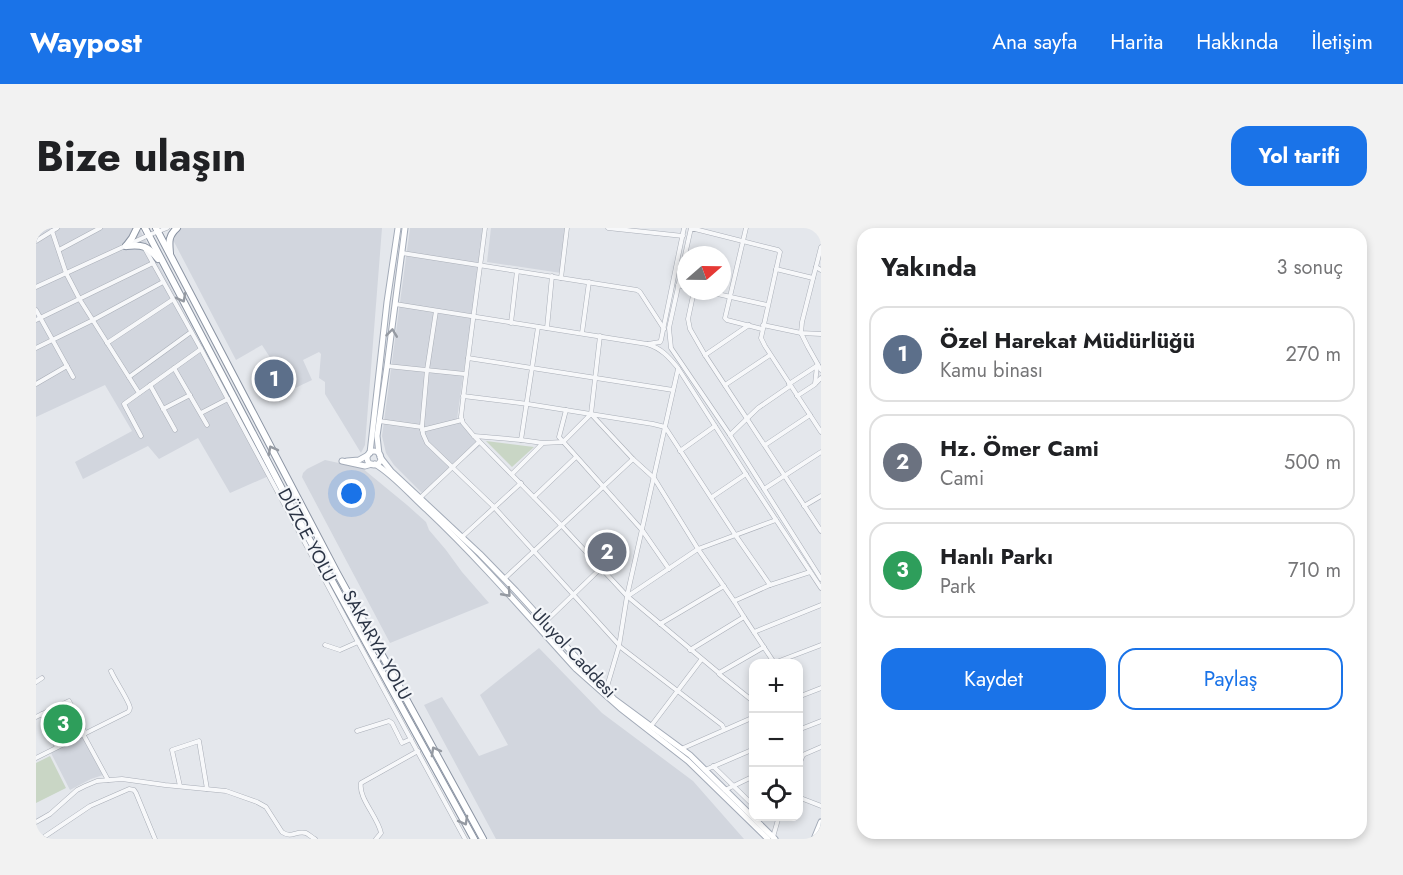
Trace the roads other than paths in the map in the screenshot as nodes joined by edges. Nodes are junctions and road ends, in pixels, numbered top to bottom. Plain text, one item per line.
1 (57, 228) edge
2 (100, 228) edge
3 (145, 228) edge
4 (167, 228) edge
5 (177, 228) edge
6 (399, 228) edge
7 (405, 228) edge
8 (485, 228) edge
9 (567, 228) edge
10 (608, 228) edge
11 (684, 228) edge
12 (691, 228) edge
13 (746, 228) edge
14 (136, 229) edge
15 (157, 230) edge
16 (641, 230) edge
17 (52, 231) junction
18 (149, 235) junction
19 (682, 236) junction
20 (36, 241) edge
21 (743, 241) junction
22 (126, 246) junction
23 (144, 246) junction
24 (687, 246) edge
25 (821, 247) edge
26 (59, 250) junction
27 (402, 254) junction
28 (171, 256) junction
29 (153, 263) junction
30 (481, 265) junction
31 (816, 267) junction
32 (776, 269) junction
33 (821, 270) edge
34 (517, 271) junction
35 (66, 273) junction
36 (170, 275) junction
37 (552, 276) junction
38 (561, 278) junction
39 (813, 278) junction
40 (163, 282) junction
41 (589, 282) junction
42 (36, 287) edge
43 (677, 290) edge
44 (731, 293) edge
45 (731, 297) edge
46 (80, 300) junction
47 (172, 300) junction
48 (692, 300) edge
49 (729, 300) edge
50 (395, 304) junction
51 (767, 305) junction
52 (36, 310) edge
53 (436, 310) junction
54 (474, 317) junction
55 (38, 319) edge
56 (93, 320) junction
57 (512, 323) junction
58 (750, 325) junction
59 (538, 327) junction
60 (762, 327) junction
61 (547, 328) junction
62 (664, 329) junction
63 (191, 332) junction
64 (582, 333) junction
65 (801, 333) junction
66 (821, 334) edge
67 (600, 336) junction
68 (52, 340) junction
69 (670, 340) junction
70 (660, 341) junction
71 (107, 343) junction
72 (647, 344) junction
73 (36, 348) edge
74 (659, 348) junction
75 (671, 348) junction
76 (201, 349) junction
77 (664, 352) junction
78 (705, 354) junction
79 (770, 354) junction
80 (468, 358) junction
81 (67, 366) junction
82 (387, 366) junction
83 (819, 367) edge
84 (174, 368) junction
85 (532, 368) junction
86 (678, 368) junction
87 (427, 370) junction
88 (465, 374) junction
89 (73, 377) dead end
90 (129, 377) junction
91 (595, 378) junction
92 (821, 378) edge
93 (36, 384) edge
94 (724, 384) junction
95 (815, 384) junction
96 (150, 385) junction
97 (790, 385) junction
98 (673, 390) junction
99 (139, 393) junction
100 (190, 395) junction
101 (463, 396) junction
102 (797, 396) junction
103 (228, 399) junction
104 (528, 404) junction
105 (163, 409) junction
106 (566, 410) junction
107 (201, 413) junction
108 (591, 414) junction
109 (810, 415) junction
110 (746, 418) junction
111 (462, 420) junction
112 (379, 421) junction
113 (207, 425) dead end
114 (715, 426) junction
115 (665, 427) junction
116 (422, 429) junction
117 (174, 430) dead end
118 (821, 432) edge
119 (472, 435) junction
120 (730, 435) junction
121 (141, 436) dead end
122 (521, 440) junction
123 (479, 442) junction
124 (563, 442) junction
125 (543, 443) junction
126 (765, 445) junction
127 (680, 451) junction
128 (821, 452) edge
129 (369, 454) junction
130 (380, 456) junction
131 (576, 457) junction
132 (633, 459) junction
133 (374, 464) junction
134 (452, 467) junction
135 (512, 474) junction
136 (746, 474) junction
137 (784, 476) junction
138 (654, 478) junction
139 (521, 483) junction
140 (602, 486) junction
141 (764, 489) junction
142 (821, 496) edge
143 (534, 497) junction
144 (712, 497) junction
145 (420, 498) junction
146 (804, 506) junction
147 (494, 507) junction
148 (776, 520) junction
149 (562, 526) junction
150 (642, 530) junction
151 (821, 531) edge
152 (736, 536) junction
153 (462, 537) junction
154 (698, 549) junction
155 (534, 551) junction
156 (601, 568) junction
157 (669, 569) junction
158 (810, 572) junction
159 (504, 579) junction
160 (821, 579) edge
161 (770, 585) junction
162 (724, 586) junction
163 (821, 588) edge
164 (573, 595) junction
165 (627, 596) junction
166 (735, 601) junction
167 (821, 605) edge
168 (744, 617) junction
169 (545, 622) junction
170 (660, 624) junction
171 (753, 632) junction
172 (358, 642) junction
173 (325, 645) dead end
174 (619, 645) junction
175 (821, 645) edge
176 (764, 647) junction
177 (690, 650) junction
178 (701, 659) junction
179 (772, 659) edge
180 (784, 659) edge
181 (111, 671) dead end
182 (719, 673) junction
183 (42, 678) dead end
184 (36, 682) edge
185 (821, 688) edge
186 (606, 690) junction
187 (677, 692) junction
188 (803, 696) edge
189 (608, 698) junction
190 (749, 699) edge
191 (42, 714) junction
192 (36, 717) edge
193 (749, 719) edge
194 (821, 721) edge
195 (651, 726) junction
196 (803, 728) edge
197 (724, 729) junction
198 (357, 731) dead end
199 (84, 734) junction
200 (411, 739) junction
201 (57, 747) junction
202 (821, 747) edge
203 (681, 749) junction
204 (418, 751) junction
205 (749, 751) edge
206 (804, 754) edge
207 (36, 758) edge
208 (713, 766) junction
209 (702, 771) junction
210 (749, 778) edge
211 (108, 780) junction
212 (180, 786) junction
213 (733, 786) junction
214 (207, 789) junction
215 (725, 790) junction
216 (803, 799) edge
217 (749, 802) edge
218 (821, 806) edge
219 (777, 821) edge
220 (36, 822) edge
221 (821, 822) edge
222 (772, 838) edge
223 (41, 839) edge
224 (155, 839) edge
225 (315, 839) edge
226 (376, 839) edge
227 (465, 839) edge
228 (474, 839) edge
229 (483, 839) edge
230 (814, 839) edge

1 - 17 street
2 - 26 street
3 - 18 highway, DÜZCE YOLU
4 - 15 street
5 - 28 highway
6 - 129 main road
7 - 27 main road
8 - 30 street
9 - 38 street
10 - 16 street
11 - 19 street
12 - 21 street
12 - 24 street
13 - 21 street
14 - 22 highway
15 - 18 street
15 - 28 highway, SAKARYA YOLU
16 - 19 street
17 - 20 street
17 - 26 street
18 - 22 street
18 - 36 highway, DÜZCE YOLU
19 - 62 street
21 - 32 street
21 - 44 street
22 - 23 highway
22 - 35 street
23 - 29 street
23 - 36 highway
25 - 31 street
26 - 35 street
27 - 30 street
27 - 50 main road
229 -> 28 highway, SAKARYA YOLU
29 - 40 street
29 - 46 street
30 - 34 street
30 - 54 street
31 - 33 street
31 - 39 street
32 - 39 street
32 - 51 street
34 - 37 street
34 - 57 street
35 - 42 street
35 - 46 street
36 -> 228 highway, DÜZCE YOLU
37 - 38 street
37 - 61 street
38 - 41 street
39 - 65 street
40 - 47 street
40 - 56 street
41 - 62 street
41 - 64 street
43 - 69 street
45 - 51 street
46 - 55 street
46 - 56 street
47 - 63 street
47 - 71 street
48 - 78 street
49 - 58 street
50 - 53 street
82 -> 50 main road
51 - 60 street
52 - 55 street
53 - 54 street
53 - 87 street
54 - 57 street
54 - 80 street
55 - 68 street
56 - 68 street
56 - 71 street
57 - 59 street
58 - 60 street
58 - 78 street
59 - 61 street
59 - 85 street
60 - 65 street
60 - 79 street
61 - 64 street
62 - 70 street
63 - 76 street
63 - 90 street
64 - 67 street
65 - 66 street
65 - 83 street
67 - 72 street
67 - 91 street
68 - 73 street
68 - 81 street
69 - 70 street
69 - 75 street
70 - 72 street
70 - 74 street
71 - 90 street
72 - 74 street
74 - 77 street
75 - 77 street
75 - 120 street
76 - 84 street
76 - 103 street
77 - 86 street
78 - 94 street
79 - 94 street
79 - 97 street
80 - 85 street
80 - 88 street
81 - 89 street
81 - 93 street
82 - 87 street
82 - 112 main road
83 - 95 street
83 - 97 street
84 - 96 street
84 - 100 street
85 - 91 street
85 - 104 street
86 - 98 street
86 - 114 street
87 - 88 street
87 - 116 street
88 - 101 street
90 - 99 street
91 - 98 street
91 - 108 street
92 - 95 street
94 - 110 street
95 - 102 street
96 - 99 street
96 - 105 street
97 - 102 street
97 - 110 street
98 - 115 street
99 - 121 street
100 - 105 street
100 - 107 street
101 - 104 street
101 - 111 street
102 - 109 street
103 - 107 street
103 - 172 street
104 - 106 street
104 - 122 street
105 - 117 street
106 - 108 street
106 - 124 street
107 - 113 street
108 - 115 street
108 - 124 street
108 - 132 street
109 - 118 street
109 - 126 street
110 - 120 street
110 - 126 street
111 - 116 street
111 - 119 street
112 - 116 street
112 - 130 main road
114 - 127 street
114 - 136 street
115 - 127 street
115 - 138 street
116 - 134 street
119 - 122 street
119 - 123 street
120 - 141 street
122 - 125 street
123 - 134 street
123 - 135 street
124 - 125 street
124 - 131 street
125 - 135 street
126 - 137 street
127 - 144 street
128 - 137 street
129 - 130 main road
129 - 133 main road
129 - 133 main road
130 - 133 main road
130 - 145 main road, Uluyol Caddesi
131 - 140 street
131 - 143 street
132 - 138 street
132 - 140 street
133 -> 189 main road, Uluyol Caddesi
134 - 145 street
134 - 147 street
135 - 139 street
136 - 144 street
136 - 148 street
137 - 141 street
137 - 146 street
138 - 150 street
138 - 154 street
139 - 143 street
139 - 147 street
140 - 149 street
140 - 150 street
141 - 160 street
142 - 146 street
143 - 149 street
144 - 152 street
145 - 153 main road, Uluyol Caddesi
146 - 151 street
147 - 153 street
147 - 155 street
148 - 152 street
148 - 158 street
149 - 155 street
149 - 156 street
150 - 157 street
150 - 165 street
152 - 154 street
152 - 161 street
153 - 159 main road, Uluyol Caddesi
154 - 157 street
154 - 162 street
155 - 159 street
155 - 164 street
156 - 164 street
156 - 165 street
157 - 165 street
158 - 161 street
158 - 163 street
159 - 169 main road, Uluyol Caddesi
161 - 166 street
162 - 166 street
162 - 170 street
164 - 169 street
164 - 174 street
165 - 170 street
165 - 174 street
166 - 168 street
167 - 171 street
168 - 171 street
168 - 177 street
169 - 186 main road, Uluyol Caddesi
170 - 177 street
171 - 176 street
172 - 173 street
172 - 200 street
174 - 186 street
174 - 187 street
175 - 180 street
176 - 179 street
176 - 182 street
177 - 178 street
178 - 182 street
178 - 187 street
181 - 199 street
182 - 190 street
183 - 184 street
185 - 188 street
186 - 189 street
186 - 195 main road, Uluyol Caddesi
187 - 195 street
187 - 197 street
189 - 209 main road, Uluyol Caddesi
191 - 192 street
191 - 199 street
191 - 201 street
193 - 197 street
194 - 196 street
195 - 203 main road, Uluyol Caddesi
197 - 203 street
198 - 200 street
199 - 201 street
199 - 211 street
200 - 204 street
201 - 207 street
202 - 206 street
203 - 209 main road, Uluyol Caddesi
204 - 226 street
204 - 227 street
205 - 208 street
208 - 209 street
208 - 213 street
209 - 215 main road, Uluyol Caddesi
209 - 222 main road, Uluyol Caddesi
210 - 213 street
211 - 212 street
211 - 220 street
212 - 214 street
212 - 214 street
213 - 215 street
213 - 217 street
214 - 225 street
215 - 222 main road, Uluyol Caddesi
216 - 218 street
219 - 222 street
221 - 230 main road
223 - 224 street

